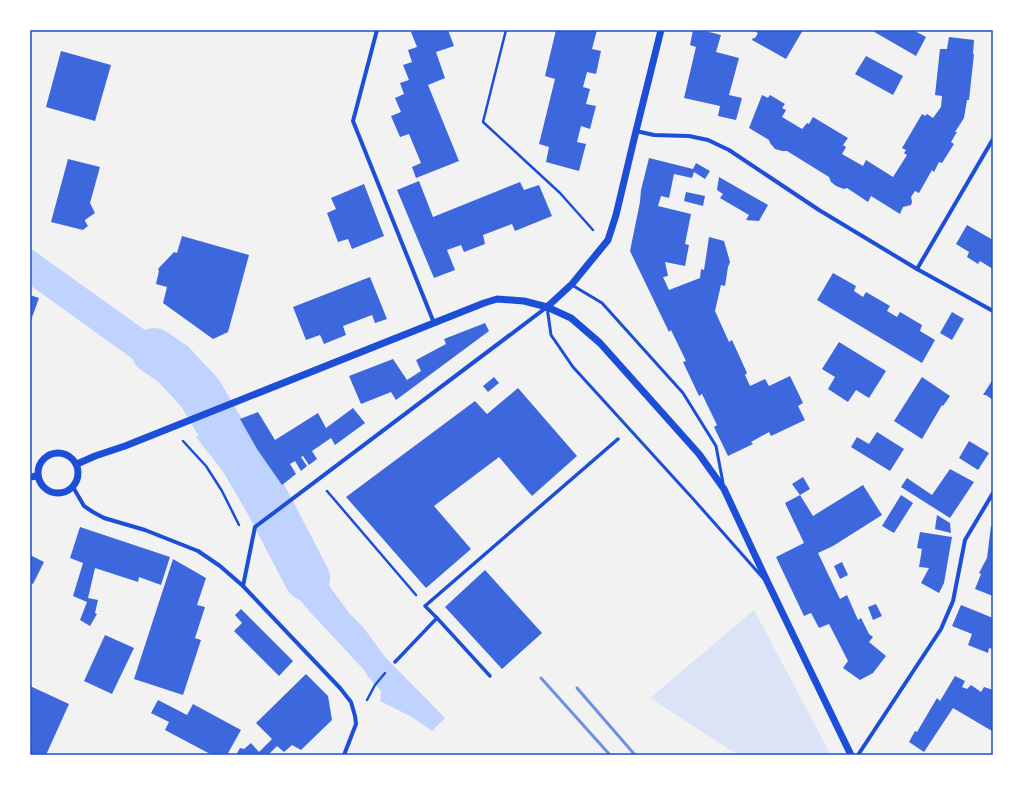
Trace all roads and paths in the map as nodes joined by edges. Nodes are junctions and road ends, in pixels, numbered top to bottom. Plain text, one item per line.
1 (377, 30) edge
2 (506, 30) edge
3 (661, 30) edge
4 (636, 131) junction
5 (993, 139) edge
6 (605, 244) junction
7 (918, 269) junction
8 (572, 284) junction
9 (547, 307) junction
10 (993, 311) edge
11 (434, 323) junction
12 (169, 428) junction
13 (618, 439) dead end
14 (77, 464) junction
15 (38, 476) junction
16 (30, 477) edge
17 (318, 480) junction
18 (73, 487) junction
19 (724, 489) junction
20 (993, 493) edge
21 (251, 546) junction
22 (768, 583) junction
23 (243, 586) junction
24 (425, 606) junction
25 (437, 618) junction
26 (395, 662) dead end
27 (490, 676) dead end
28 (344, 755) edge
29 (851, 755) edge
30 (858, 755) edge

1 - 11 street
2 - 6 path
3 - 4 street
4 - 6 street
4 - 7 street
5 - 7 street
6 - 8 street
7 - 10 street
8 - 9 street
8 - 19 lane
9 - 11 street
9 - 17 street
9 - 19 street
9 - 22 lane
11 - 12 street
12 - 14 street
12 - 21 path
13 - 24 street
14 - 15 street
14 - 18 street
15 - 16 street
15 - 18 street
17 - 21 street
17 - 24 path
18 - 23 street
19 - 22 street
20 - 30 street
21 - 23 street
22 - 29 street
23 - 28 street
24 - 25 street
25 - 26 street
25 - 27 street

